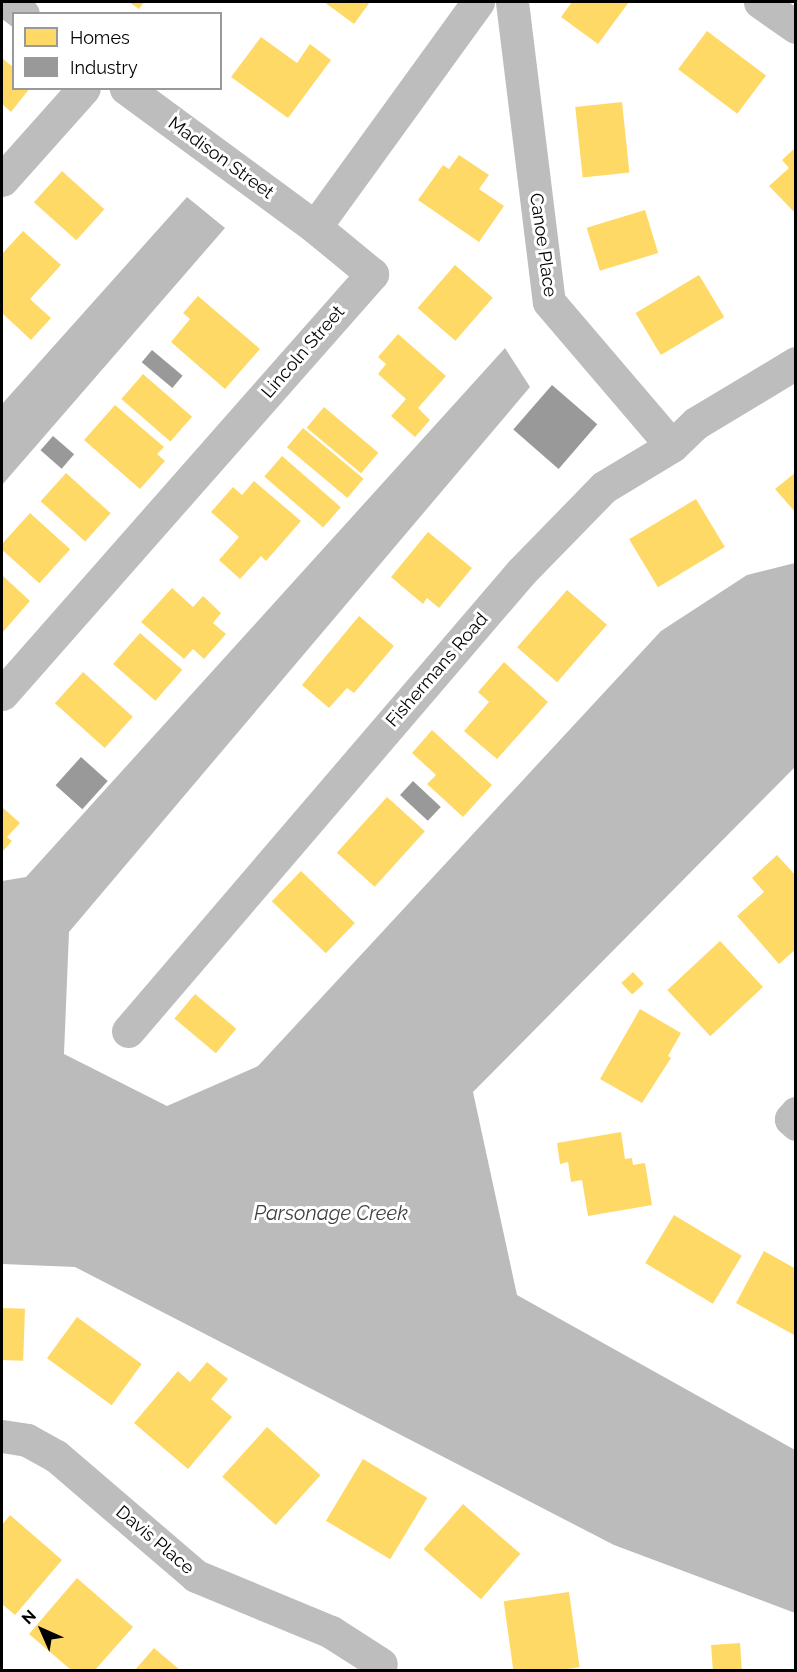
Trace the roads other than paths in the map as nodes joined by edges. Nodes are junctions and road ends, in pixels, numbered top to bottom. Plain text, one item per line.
1 (7, 2) edge
2 (478, 2) edge
3 (512, 2) edge
4 (760, 2) edge
5 (20, 12) edge
6 (795, 27) edge
7 (82, 90) edge
8 (129, 90) edge
9 (2, 180) edge
10 (315, 227) junction
11 (795, 363) edge
12 (672, 446) junction
13 (2, 694) edge
14 (128, 1031) dead end
15 (795, 1113) edge
16 (795, 1124) edge
17 (2, 1436) edge
18 (381, 1665) dead end

1 - 5 street
2 - 10 street
3 - 12 street, Canoe Place
4 - 6 street
7 - 9 street
8 - 10 street, Madison Street
10 - 13 street, Lincoln Street
11 - 12 street, Fishermans Road
12 - 14 street, Fishermans Road
15 - 16 street
17 - 18 street, Davis Place

